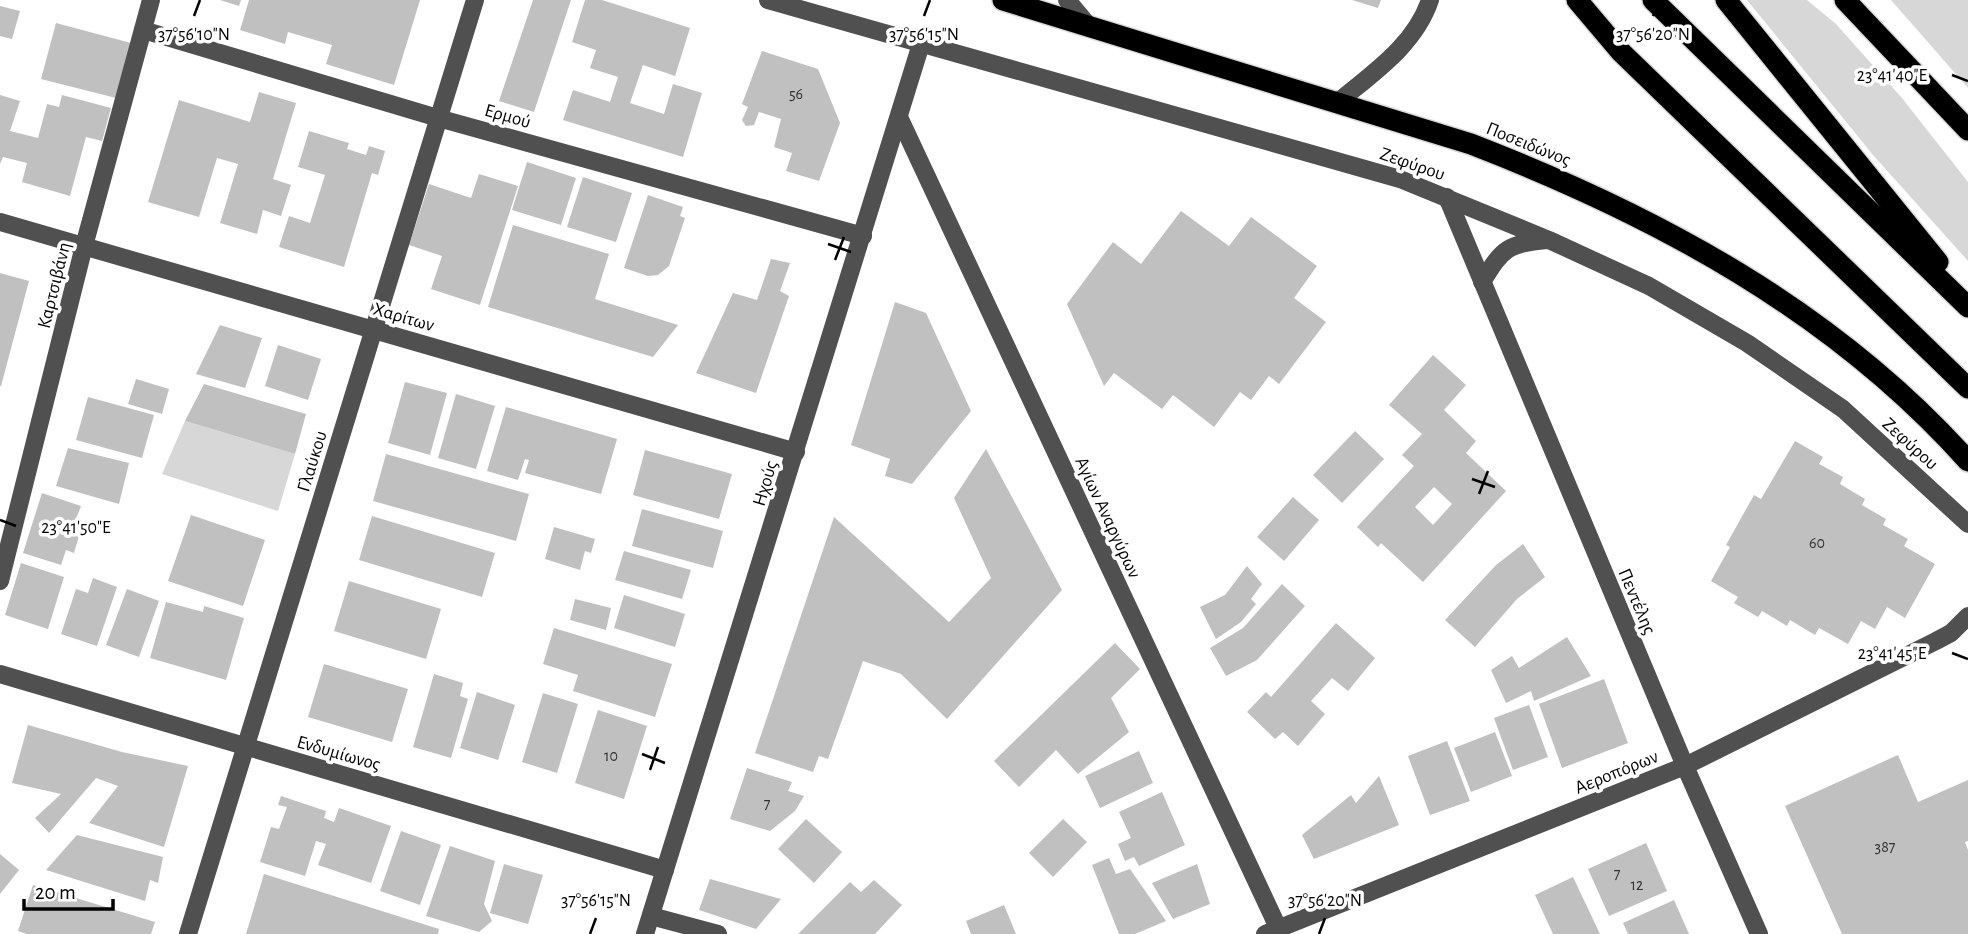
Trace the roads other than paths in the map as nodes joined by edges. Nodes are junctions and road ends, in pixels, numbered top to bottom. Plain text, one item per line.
1 (151, 0) edge
2 (475, 0) edge
3 (768, 0) edge
4 (1003, 0) edge
5 (1067, 0) edge
6 (1430, 0) edge
7 (1577, 0) edge
8 (1653, 0) edge
9 (1726, 0) edge
10 (1845, 0) edge
11 (1088, 24) junction
12 (143, 30) junction
13 (920, 44) junction
14 (1338, 102) junction
15 (899, 117) junction
16 (438, 118) junction
17 (1968, 130) edge
18 (1447, 197) junction
19 (0, 222) edge
20 (863, 236) junction
21 (1549, 240) junction
22 (84, 246) junction
23 (1482, 282) junction
24 (1968, 299) edge
25 (1968, 306) edge
26 (373, 329) junction
27 (1968, 388) edge
28 (796, 452) junction
29 (1968, 461) edge
30 (1968, 524) edge
31 (0, 581) edge
32 (1968, 616) edge
33 (0, 674) edge
34 (245, 746) junction
35 (1685, 766) junction
36 (665, 870) junction
37 (651, 916) junction
38 (1275, 932) edge
39 (188, 934) edge
40 (645, 934) edge
41 (718, 934) edge
42 (1759, 934) edge

1 - 12 street, Καρτσιβάνη
2 - 16 street, Γλαύκου
3 - 13 street, Ζεφύρου
4 - 11 highway, Ποσειδώνος
5 - 11 street
6 - 14 street
7 - 27 highway
8 - 25 highway
9 - 24 highway
10 - 17 highway
11 - 14 highway, Ποσειδώνος
12 - 16 street, Ερμού
12 - 22 street, Καρτσιβάνη
13 - 15 street, Ηχούς
13 - 18 street, Ζεφύρου
14 - 29 highway, Ποσειδώνος
15 - 20 street, Ηχούς
15 - 38 street, Αγίων Αναργύρων
16 - 20 street, Ερμού
16 - 26 street, Γλαύκου
18 - 21 street, Ζεφύρου
18 - 23 street, Πεντέλης
19 - 22 street, Χαρίτων
20 - 28 street, Ηχούς
21 - 23 street
21 - 30 street, Ζεφύρου
22 - 26 street, Χαρίτων
22 - 31 street, Καρτσιβάνη
23 - 35 street, Πεντέλης
26 - 28 street, Χαρίτων
26 - 34 street, Γλαύκου
28 - 36 street, Ηχούς
32 - 35 street, Αεροπόρων
33 - 34 street, Ενδυμίωνος
34 - 36 street, Ενδυμίωνος
34 - 39 street, Γλαύκου
35 - 38 street, Αεροπόρων
35 - 42 street, Πεντέλης
36 - 37 street, Ηχούς
37 - 40 street, Ηχούς
37 - 41 street

